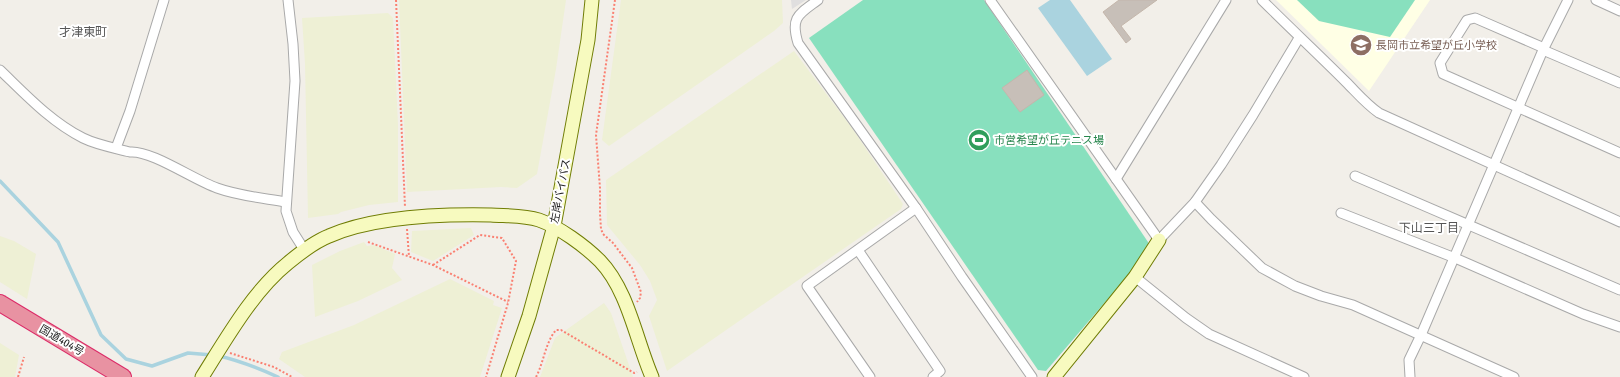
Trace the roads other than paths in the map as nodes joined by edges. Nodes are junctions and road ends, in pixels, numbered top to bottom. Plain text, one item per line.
1 (164, 0) edge
2 (288, 0) edge
3 (592, 0) edge
4 (818, 0) edge
5 (990, 0) edge
6 (1226, 0) edge
7 (1262, 0) edge
8 (1568, 0) edge
9 (1596, 0) edge
10 (1620, 11) edge
11 (1299, 38) junction
12 (1544, 49) junction
13 (0, 70) edge
14 (1620, 83) edge
15 (1519, 109) junction
16 (116, 148) junction
17 (1620, 153) edge
18 (1495, 166) junction
19 (1355, 176) dead end
20 (1116, 179) junction
21 (286, 202) junction
22 (1194, 202) junction
23 (916, 208) junction
24 (1341, 213) dead end
25 (1620, 222) edge
26 (1468, 225) junction
27 (554, 226) junction
28 (1159, 240) junction
29 (305, 250) junction
30 (858, 250) junction
31 (1454, 258) junction
32 (1135, 278) junction
33 (1620, 290) edge
34 (0, 303) edge
35 (1620, 327) edge
36 (1421, 335) junction
37 (650, 374) edge
38 (123, 377) edge
39 (202, 377) edge
40 (508, 377) edge
41 (870, 377) edge
42 (933, 377) edge
43 (1032, 377) edge
44 (1054, 377) edge
45 (1304, 377) edge
46 (1410, 377) edge
47 (1514, 377) edge

1 - 16 street
2 - 21 street
3 - 27 street, 左岸バイパス
4 - 23 street
5 - 20 street
6 - 20 street
7 - 11 street
8 - 12 street
9 - 10 street
11 - 18 street
11 - 22 street
12 - 14 street
12 - 15 street
12 - 15 street
13 - 16 street
15 - 17 street
15 - 18 street
16 - 21 street
18 - 25 street
18 - 26 street
19 - 26 street
20 - 28 street
21 - 29 street
22 - 28 street
22 - 36 street
23 - 30 street
23 - 43 street
24 - 31 street
26 - 31 street
26 - 33 street
27 - 29 street
27 - 37 street
27 - 40 street, 左岸バイパス
28 - 32 street
29 - 39 street
30 - 41 street
30 - 42 street
31 - 35 street
31 - 36 street
32 - 44 street
32 - 45 street
34 - 38 highway, 国道404号
36 - 46 street
36 - 47 street

